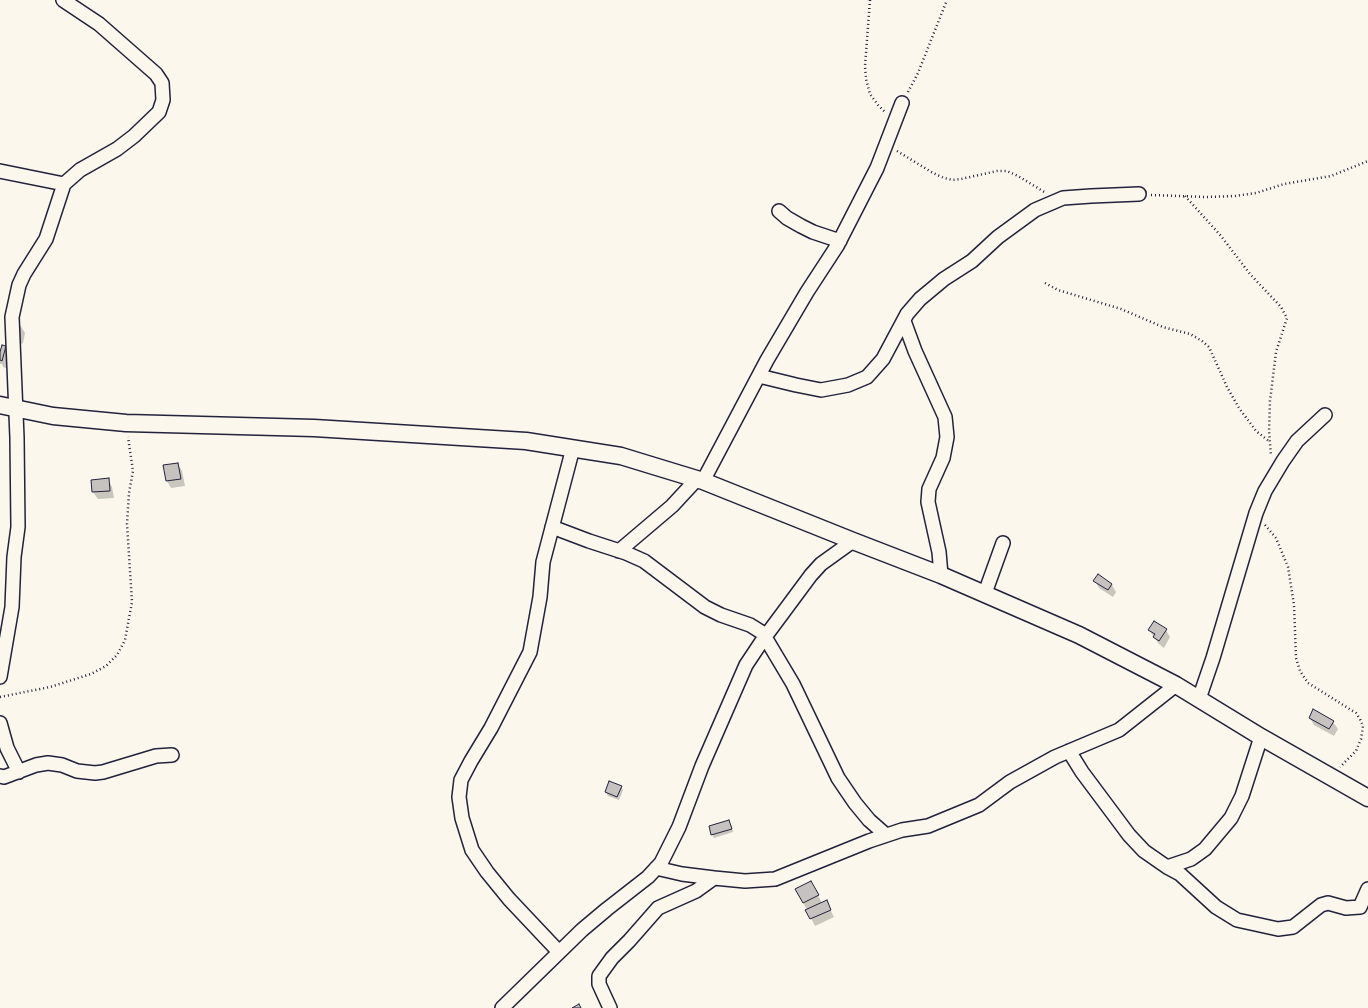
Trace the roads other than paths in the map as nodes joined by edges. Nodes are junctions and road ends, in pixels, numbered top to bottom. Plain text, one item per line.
1 (63, 0) edge
2 (902, 103) road end
3 (0, 171) edge
4 (64, 184) junction
5 (1139, 194) road end
6 (779, 211) dead end
7 (840, 241) junction
8 (904, 321) junction
9 (759, 376) junction
10 (8, 407) edge
11 (1325, 415) dead end
12 (573, 448) junction
13 (700, 480) junction
14 (552, 527) junction
15 (852, 541) junction
16 (1003, 543) dead end
17 (620, 551) junction
18 (942, 575) junction
19 (985, 593) junction
20 (765, 636) junction
21 (0, 677) edge
22 (1176, 685) junction
23 (1199, 699) junction
24 (0, 723) edge
25 (1261, 737) junction
26 (1069, 751) junction
27 (172, 755) dead end
28 (19, 772) junction
29 (0, 776) edge
30 (1368, 798) edge
31 (886, 835) junction
32 (1167, 867) junction
33 (656, 868) junction
34 (714, 878) junction
35 (1368, 889) edge
36 (559, 952) junction
37 (502, 1008) edge
38 (610, 1008) edge

1 - 4 street
2 - 7 street
3 - 4 street
4 - 10 street
5 - 8 street
6 - 7 street
7 - 9 street
8 - 9 street
8 - 18 street
9 - 13 street
10 - 12 street
10 - 21 street
11 - 23 street
12 - 13 street
12 - 14 street
13 - 15 street
13 - 17 street
14 - 17 street
14 - 36 street
15 - 18 street
15 - 20 street
16 - 19 street
17 - 20 street
18 - 19 street
19 - 22 street
20 - 31 street
20 - 33 street
22 - 23 street
22 - 26 street
23 - 25 street
24 - 28 street
25 - 30 street
25 - 32 street
26 - 31 street
26 - 32 street
27 - 28 street
28 - 29 street
31 - 34 street
32 - 35 street
33 - 34 street
33 - 36 street
34 - 38 street
36 - 37 street

